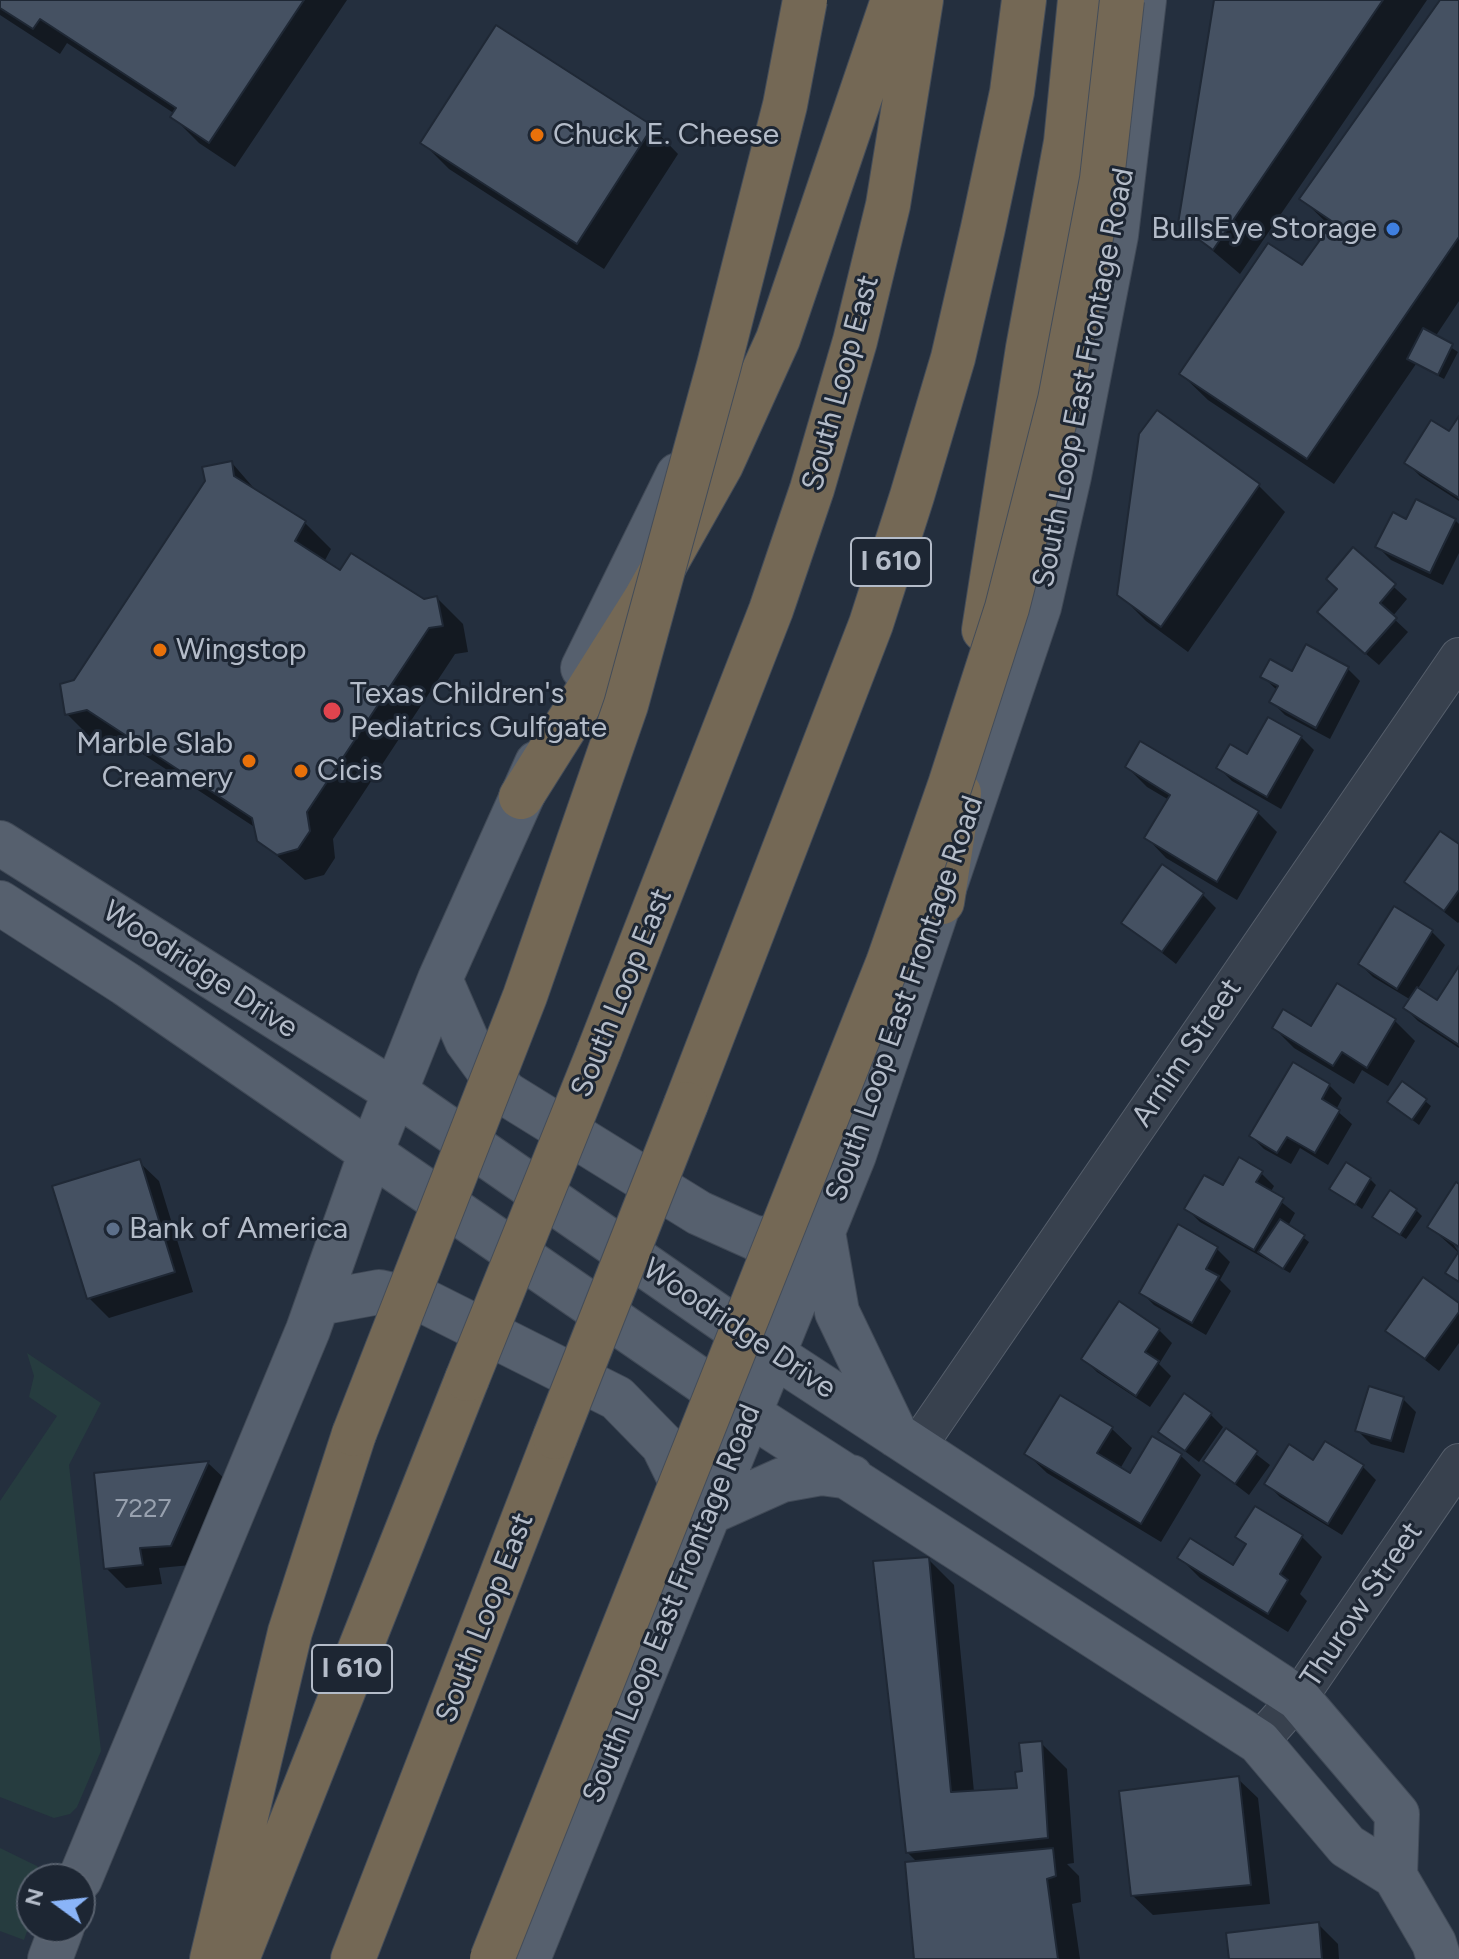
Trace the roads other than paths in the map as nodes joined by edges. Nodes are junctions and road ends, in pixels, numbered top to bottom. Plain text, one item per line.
1 (805, 0) edge
2 (826, 0) edge
3 (893, 0) edge
4 (921, 0) edge
5 (1024, 0) edge
6 (1080, 0) edge
7 (1122, 0) edge
8 (1144, 0) edge
9 (1459, 657) edge
10 (521, 797) junction
11 (0, 843) edge
12 (942, 902) junction
13 (0, 903) edge
14 (440, 979) junction
15 (395, 1092) junction
16 (371, 1152) junction
17 (823, 1232) junction
18 (319, 1303) junction
19 (774, 1355) junction
20 (748, 1413) junction
21 (906, 1441) junction
22 (1459, 1463) edge
23 (853, 1478) junction
24 (704, 1519) junction
25 (1298, 1698) junction
26 (1259, 1742) junction
27 (87, 1863) edge
28 (1395, 1876) junction
29 (212, 1959) edge
30 (237, 1959) edge
31 (353, 1959) edge
32 (492, 1959) edge
33 (528, 1959) edge
34 (1439, 1959) edge

1 - 29 highway, bridge
2 - 10 main road
3 - 10 highway
4 - 30 highway, South Loop East / I 610, bridge
5 - 31 highway, South Loop East / I 610, bridge
6 - 12 highway
7 - 32 highway, bridge
8 - 12 main road, South Loop East Frontage Road
9 - 21 street, Arnim Street
10 - 14 main road
11 - 15 main road, Woodridge Drive
12 - 17 main road, South Loop East Frontage Road
13 - 16 main road, Woodridge Drive
14 - 15 main road
14 - 17 main road
15 - 16 main road
15 - 19 main road, Woodridge Drive
16 - 18 main road
16 - 20 main road, Woodridge Drive
17 - 19 main road, South Loop East Frontage Road
17 - 21 main road
18 - 24 main road
18 - 27 main road
19 - 20 main road, South Loop East Frontage Road
19 - 21 main road, Woodridge Drive
20 - 23 main road, Woodridge Drive
20 - 24 main road, South Loop East Frontage Road
21 - 25 main road, Woodridge Drive
22 - 25 street, Thurow Street
23 - 24 main road
23 - 26 main road, Woodridge Drive
24 - 33 main road, South Loop East Frontage Road
25 - 26 street, Thurow Street
25 - 28 main road, Woodridge Drive
26 - 28 main road, Woodridge Drive
28 - 34 main road, Woodridge Drive

